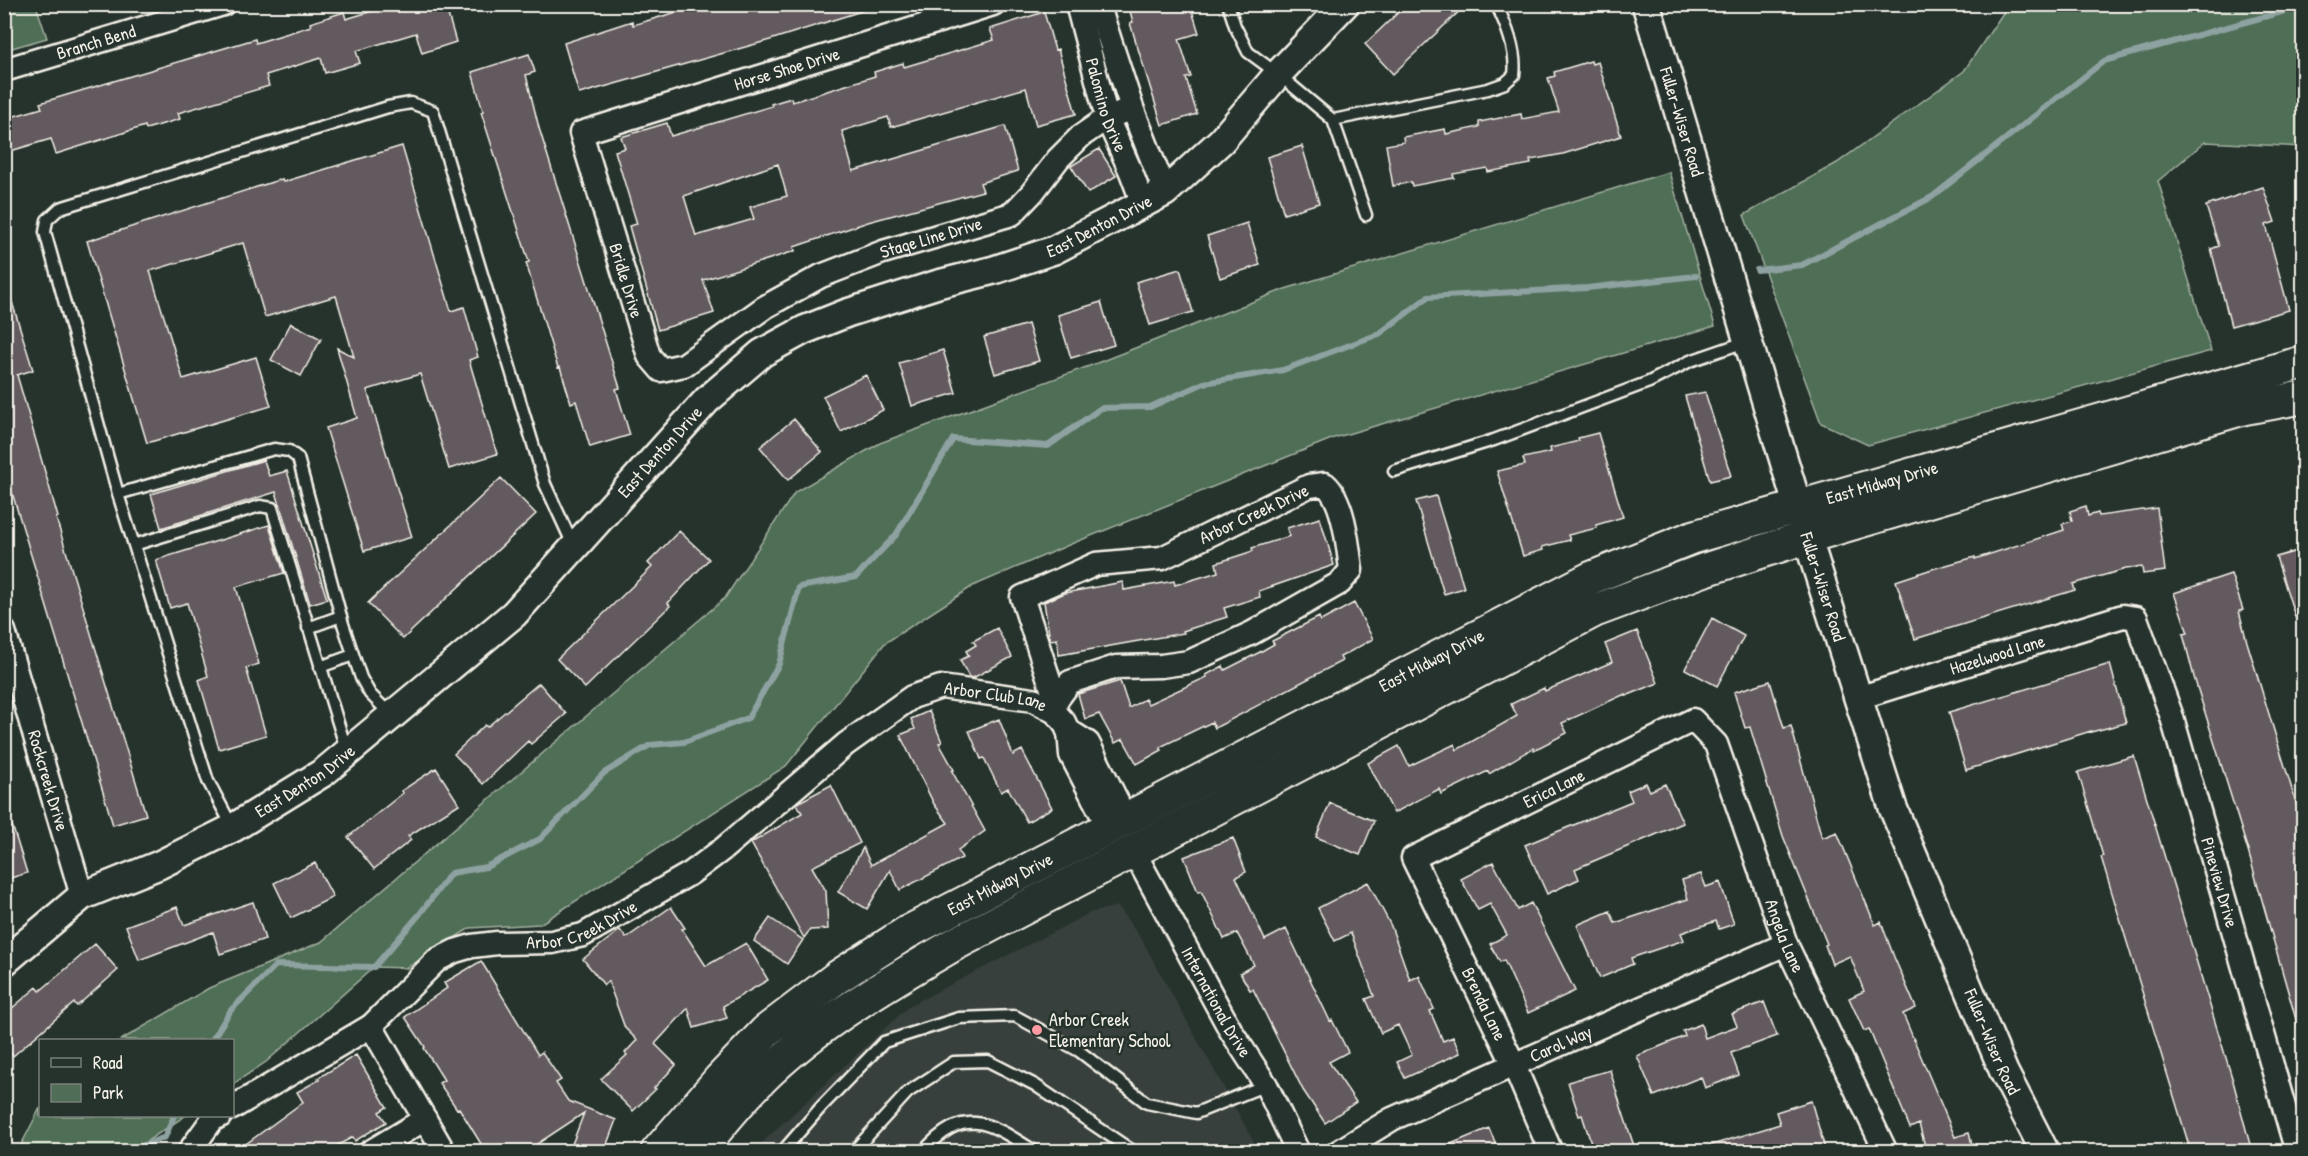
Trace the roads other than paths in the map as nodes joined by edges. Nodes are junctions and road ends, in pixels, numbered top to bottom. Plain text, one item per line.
1 (223, 4) edge
2 (993, 4) edge
3 (1077, 4) edge
4 (1098, 4) edge
5 (1228, 4) edge
6 (1345, 4) edge
7 (1496, 4) edge
8 (1646, 4) edge
9 (4, 70) edge
10 (1278, 74) junction
11 (1132, 108) junction
12 (1107, 118) junction
13 (1333, 120) junction
14 (581, 133) joint
15 (1154, 198) junction
16 (1366, 215) dead end
17 (1749, 341) junction
18 (710, 345) joint
19 (2304, 362) edge
20 (2304, 397) edge
21 (1394, 471) dead end
22 (118, 494) junction
23 (1798, 506) junction
24 (1807, 537) junction
25 (134, 545) junction
26 (574, 547) junction
27 (341, 616) junction
28 (2136, 618) joint
29 (308, 628) junction
30 (4, 631) edge
31 (353, 655) junction
32 (320, 668) junction
33 (912, 697) joint
34 (1858, 698) junction
35 (1055, 707) junction
36 (391, 715) junction
37 (1694, 720) joint
38 (347, 752) junction
39 (1121, 822) junction
40 (233, 828) junction
41 (1134, 852) junction
42 (1413, 858) joint
43 (82, 897) junction
44 (1786, 944) junction
45 (4, 962) edge
46 (371, 1026) junction
47 (1513, 1063) junction
48 (1266, 1085) junction
49 (234, 1107) edge
50 (218, 1117) edge
51 (425, 1119) junction
52 (189, 1152) edge
53 (370, 1152) edge
54 (444, 1152) edge
55 (657, 1152) edge
56 (698, 1152) edge
57 (782, 1152) edge
58 (853, 1152) edge
59 (923, 1152) edge
60 (1036, 1152) edge
61 (1134, 1152) edge
62 (1298, 1152) edge
63 (1338, 1152) edge
64 (1551, 1152) edge
65 (1886, 1152) edge
66 (2045, 1152) edge
67 (2297, 1152) edge

1 - 9 street, Branch Bend
2 - 14 street, Horse Shoe Drive
3 - 12 street, Palomino Drive
4 - 11 street, Palomino Drive
5 - 10 lane
6 - 10 street, East Denton Drive
7 - 13 lane
8 - 17 street, Fuller-Wiser Road
10 - 13 lane
10 - 15 street, East Denton Drive
11 - 12 street, Stage Line Drive
11 - 15 street, Palomino Drive
12 - 15 street, Palomino Drive
12 - 18 street, Stage Line Drive
13 - 16 lane
14 - 18 street, Bridle Drive
15 - 26 street, East Denton Drive
17 - 21 lane
17 - 23 street, Fuller-Wiser Road
19 - 23 main road, East Midway Drive
20 - 24 main road, East Midway Drive
22 - 25 lane
22 - 26 lane
22 - 27 lane
23 - 24 street, Fuller-Wiser Road
23 - 39 main road, East Midway Drive
24 - 34 street, Fuller-Wiser Road
24 - 41 main road, East Midway Drive
25 - 29 lane
25 - 40 lane
26 - 36 street, East Denton Drive
27 - 29 lane
27 - 31 lane
28 - 34 street, Hazelwood Lane
28 - 67 street, Pineview Drive
29 - 32 lane
30 - 43 street, Rockcreek Drive
31 - 32 lane
31 - 36 lane
32 - 38 lane
33 - 35 street, Arbor Club Lane
33 - 46 street, Arbor Creek Drive
34 - 66 street, Fuller-Wiser Road
35 - 35 street, Arbor Creek Drive
35 - 39 street, Arbor Club Lane
36 - 38 street, East Denton Drive
37 - 42 street, Erica Lane
37 - 44 street, Angela Lane
38 - 40 street, East Denton Drive
39 - 41 main road
39 - 55 main road, East Midway Drive
40 - 43 street, East Denton Drive
41 - 48 street, International Drive
41 - 56 main road, East Midway Drive
42 - 47 street, Brenda Lane
43 - 45 street, East Denton Drive
44 - 47 street, Carol Way
44 - 65 street, Angela Lane
46 - 49 street, Arbor Creek Drive
46 - 51 street
47 - 63 street, Carol Way
47 - 64 street, Brenda Lane
48 - 57 lane
48 - 62 street, International Drive
50 - 52 street
51 - 53 street
51 - 54 street
58 - 61 lane
59 - 60 lane

